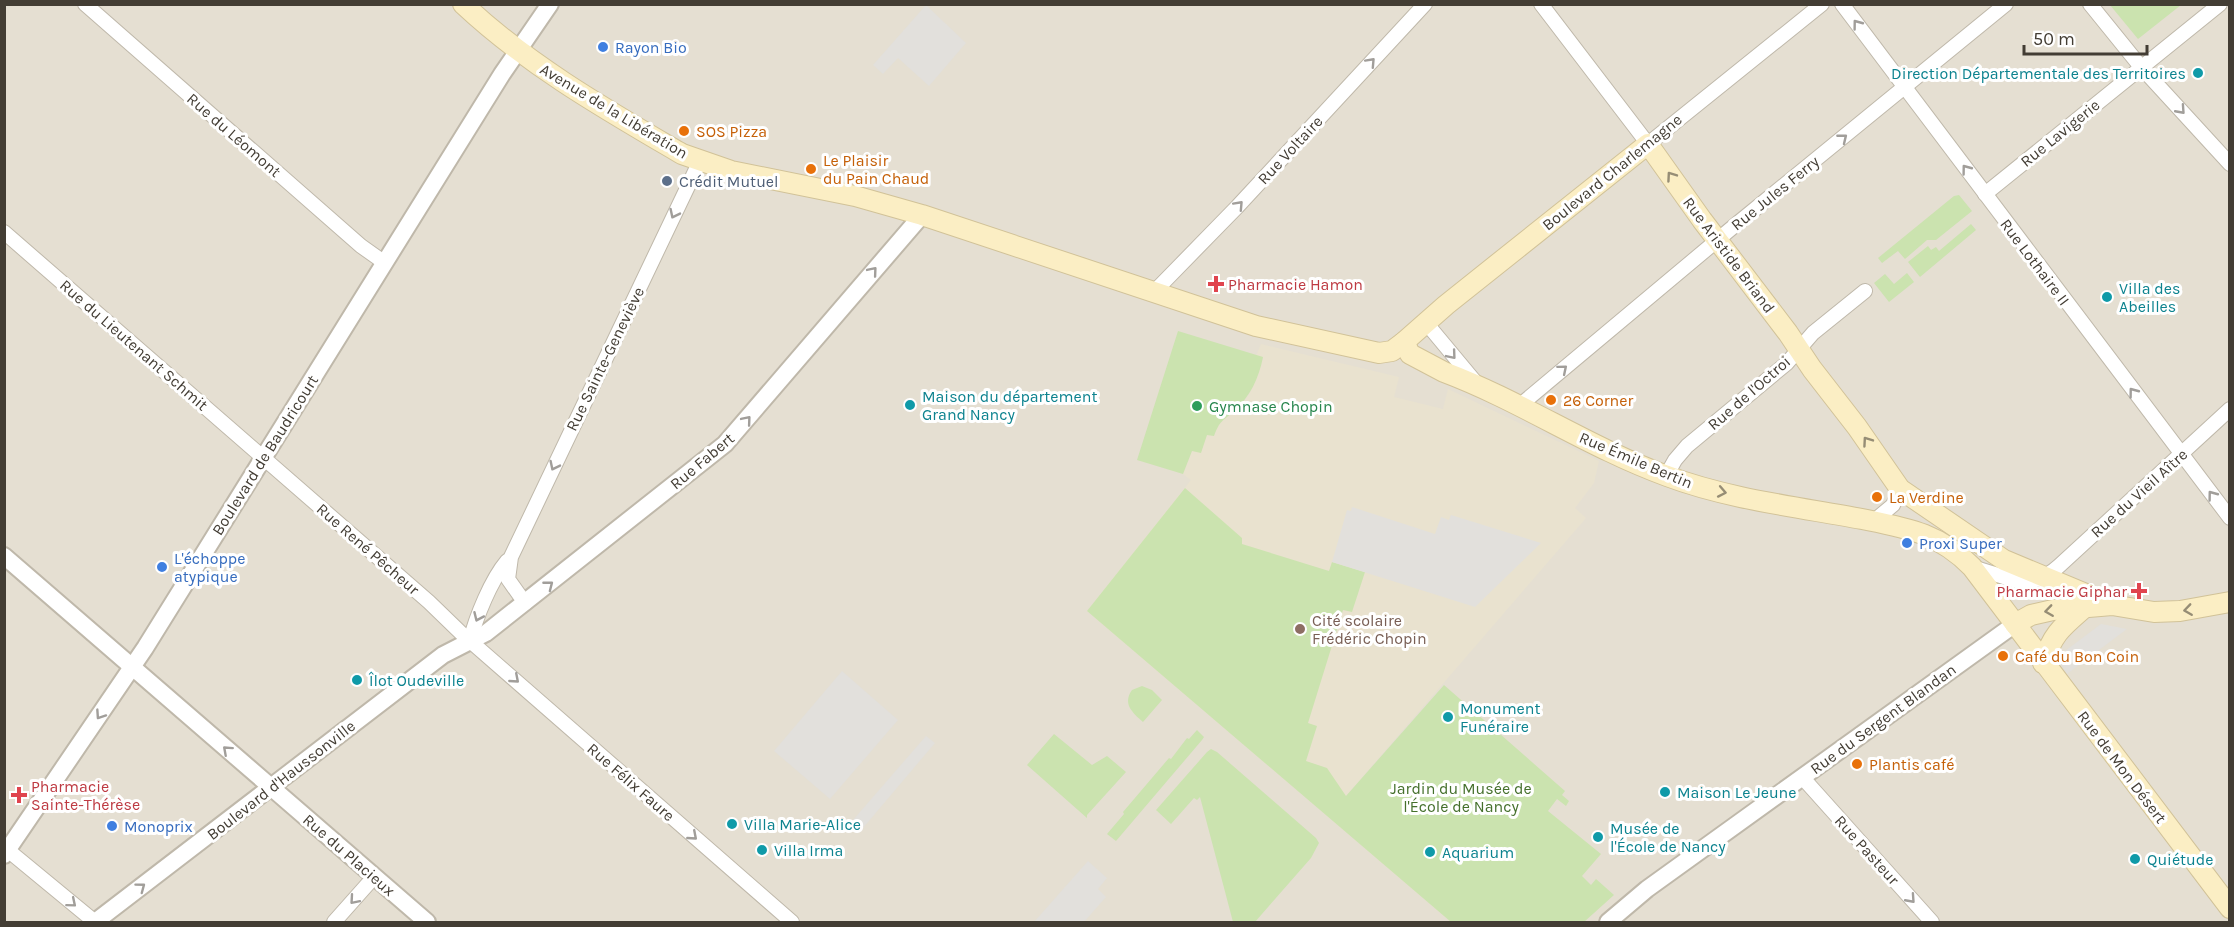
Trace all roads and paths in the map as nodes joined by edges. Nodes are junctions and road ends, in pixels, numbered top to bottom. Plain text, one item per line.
1 (85, 4) edge
2 (463, 4) edge
3 (550, 4) edge
4 (1425, 4) edge
5 (1541, 4) edge
6 (1822, 4) edge
7 (1842, 4) edge
8 (2006, 4) edge
9 (2090, 4) edge
10 (2220, 4) edge
11 (517, 51) junction
12 (2141, 67) junction
13 (1905, 87) junction
14 (1648, 144) junction
15 (700, 161) junction
16 (2229, 164) edge
17 (1985, 194) junction
18 (922, 215) junction
19 (4, 232) edge
20 (1717, 240) junction
21 (385, 263) junction
22 (1865, 291) dead end
23 (1153, 293) junction
24 (1427, 324) junction
25 (1404, 342) junction
26 (1798, 349) junction
27 (1478, 386) junction
28 (1518, 406) junction
29 (2229, 409) edge
30 (2181, 455) junction
31 (263, 459) junction
32 (1666, 476) junction
33 (1900, 489) junction
34 (2229, 518) edge
35 (1874, 522) junction
36 (1934, 537) joint
37 (4, 556) edge
38 (511, 557) junction
39 (1972, 567) junction
40 (2046, 576) junction
41 (2229, 602) edge
42 (525, 603) junction
43 (2112, 605) junction
44 (2085, 607) junction
45 (2015, 624) junction
46 (470, 641) junction
47 (2043, 663) junction
48 (132, 667) junction
49 (1802, 777) junction
50 (271, 788) junction
51 (6, 850) edge
52 (374, 876) junction
53 (2229, 908) edge
54 (95, 922) edge
55 (334, 922) edge
56 (427, 922) edge
57 (792, 922) edge
58 (1608, 922) edge
59 (1932, 922) edge

1 - 21 street, Rue du Léomont
2 - 11 main road, Avenue de la Libération
3 - 11 street, Boulevard de Baudricourt
23 -> 4 street, Rue Voltaire
5 - 14 street, Rue Aristide Briand
6 - 14 street, Boulevard Charlemagne
13 -> 7 street, Rue Lothaire II
8 - 13 street, Rue Jules Ferry
9 - 12 street
10 - 12 street, Rue Lavigerie
11 - 15 main road, Avenue de la Libération
11 - 21 street, Boulevard de Baudricourt
12 -> 16 street
12 - 17 street, Rue Lavigerie
17 -> 13 street, Rue Lothaire II
20 -> 13 street, Rue Jules Ferry
20 -> 14 main road, Rue Aristide Briand
14 - 24 main road, Boulevard Charlemagne
15 - 18 main road, Avenue de la Libération
15 -> 38 street, Rue Sainte-Geneviève
30 -> 17 street, Rue Lothaire II
18 - 23 main road
42 -> 18 street, Rue Fabert
19 - 31 street, Rue du Lieutenant Schmit
20 - 26 main road, Rue Aristide Briand
28 -> 20 street, Rue Jules Ferry
21 - 31 street, Boulevard de Baudricourt
22 - 26 street, Rue de l'Octroi
23 - 25 main road
24 - 25 main road, Boulevard Charlemagne
24 -> 27 street, Rue Émile Bertin
25 - 27 main road, Rue Émile Bertin
26 - 32 street, Rue de l'Octroi
33 -> 26 main road, Rue Aristide Briand
27 - 28 main road, Rue Émile Bertin
28 - 32 main road, Rue Émile Bertin
29 - 30 street, Rue du Vieil Aître
34 -> 30 street, Rue Lothaire II
30 - 40 street, Rue du Vieil Aître
31 - 46 street, Rue René Pêcheur
31 - 48 street, Boulevard de Baudricourt
32 -> 35 main road, Rue Émile Bertin
33 - 35 street
33 - 40 main road
35 - 36 main road, Rue Émile Bertin
36 - 39 main road, Rue de Mon Désert
37 - 48 street, Rue du Placieux
38 - 42 street, Rue Sainte-Geneviève
38 -> 46 street, Rue Sainte-Geneviève
39 - 40 street
39 - 45 main road, Rue de Mon Désert
40 - 43 main road
41 -> 43 main road
42 - 46 street, Rue Fabert
43 - 44 main road
44 -> 45 main road
44 - 47 main road
45 - 47 main road, Rue de Mon Désert
45 - 49 street, Rue du Sergent Blandan
46 - 50 street, Boulevard d'Haussonville
46 -> 57 street, Rue Félix Faure
47 - 53 main road, Rue de Mon Désert
50 -> 48 street, Rue du Placieux
48 -> 51 street, Boulevard de Baudricourt
49 - 58 street, Rue du Sergent Blandan
49 -> 59 street, Rue Pasteur
50 - 52 street, Rue du Placieux
54 -> 50 street, Boulevard d'Haussonville
51 -> 54 street
52 -> 55 street
52 - 56 street, Rue du Placieux

